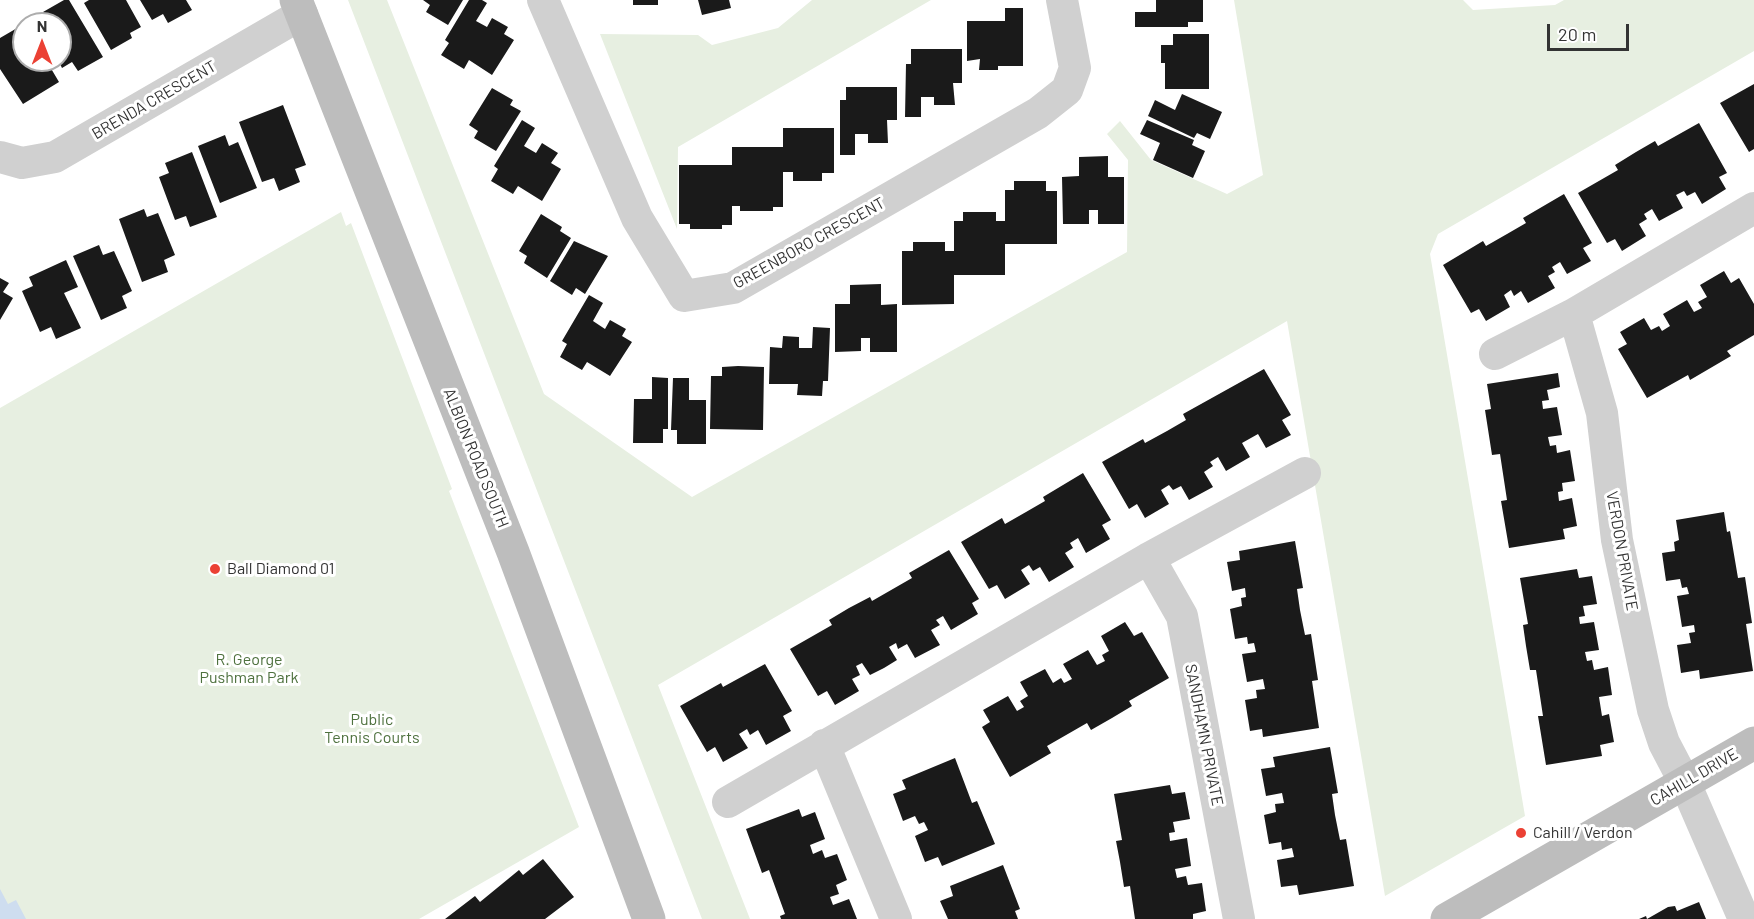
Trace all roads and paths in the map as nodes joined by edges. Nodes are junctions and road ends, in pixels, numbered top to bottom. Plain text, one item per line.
1 (543, 0) edge
2 (1062, 0) edge
3 (299, 7) edge
4 (0, 157) edge
5 (1754, 208) edge
6 (1574, 314) junction
7 (1495, 354) dead end
8 (1305, 473) dead end
9 (1149, 558) junction
10 (1754, 743) edge
11 (824, 745) junction
12 (1685, 783) junction
13 (728, 802) dead end
14 (650, 919) edge
15 (896, 919) edge
16 (1239, 919) edge
17 (1448, 919) edge
18 (1744, 919) edge

1 - 2 street, GREENBORO CRESCENT
3 - 4 street, BRENDA CRESCENT
3 - 14 street, ALBION ROAD SOUTH
5 - 6 street
6 - 7 street
6 - 12 street, VERDON PRIVATE
8 - 9 street
9 - 11 street
9 - 16 street, SANDHAMN PRIVATE
10 - 12 street, CAHILL DRIVE
11 - 13 street
11 - 15 street
12 - 17 street, CAHILL DRIVE
12 - 18 street, VERDON PRIVATE

